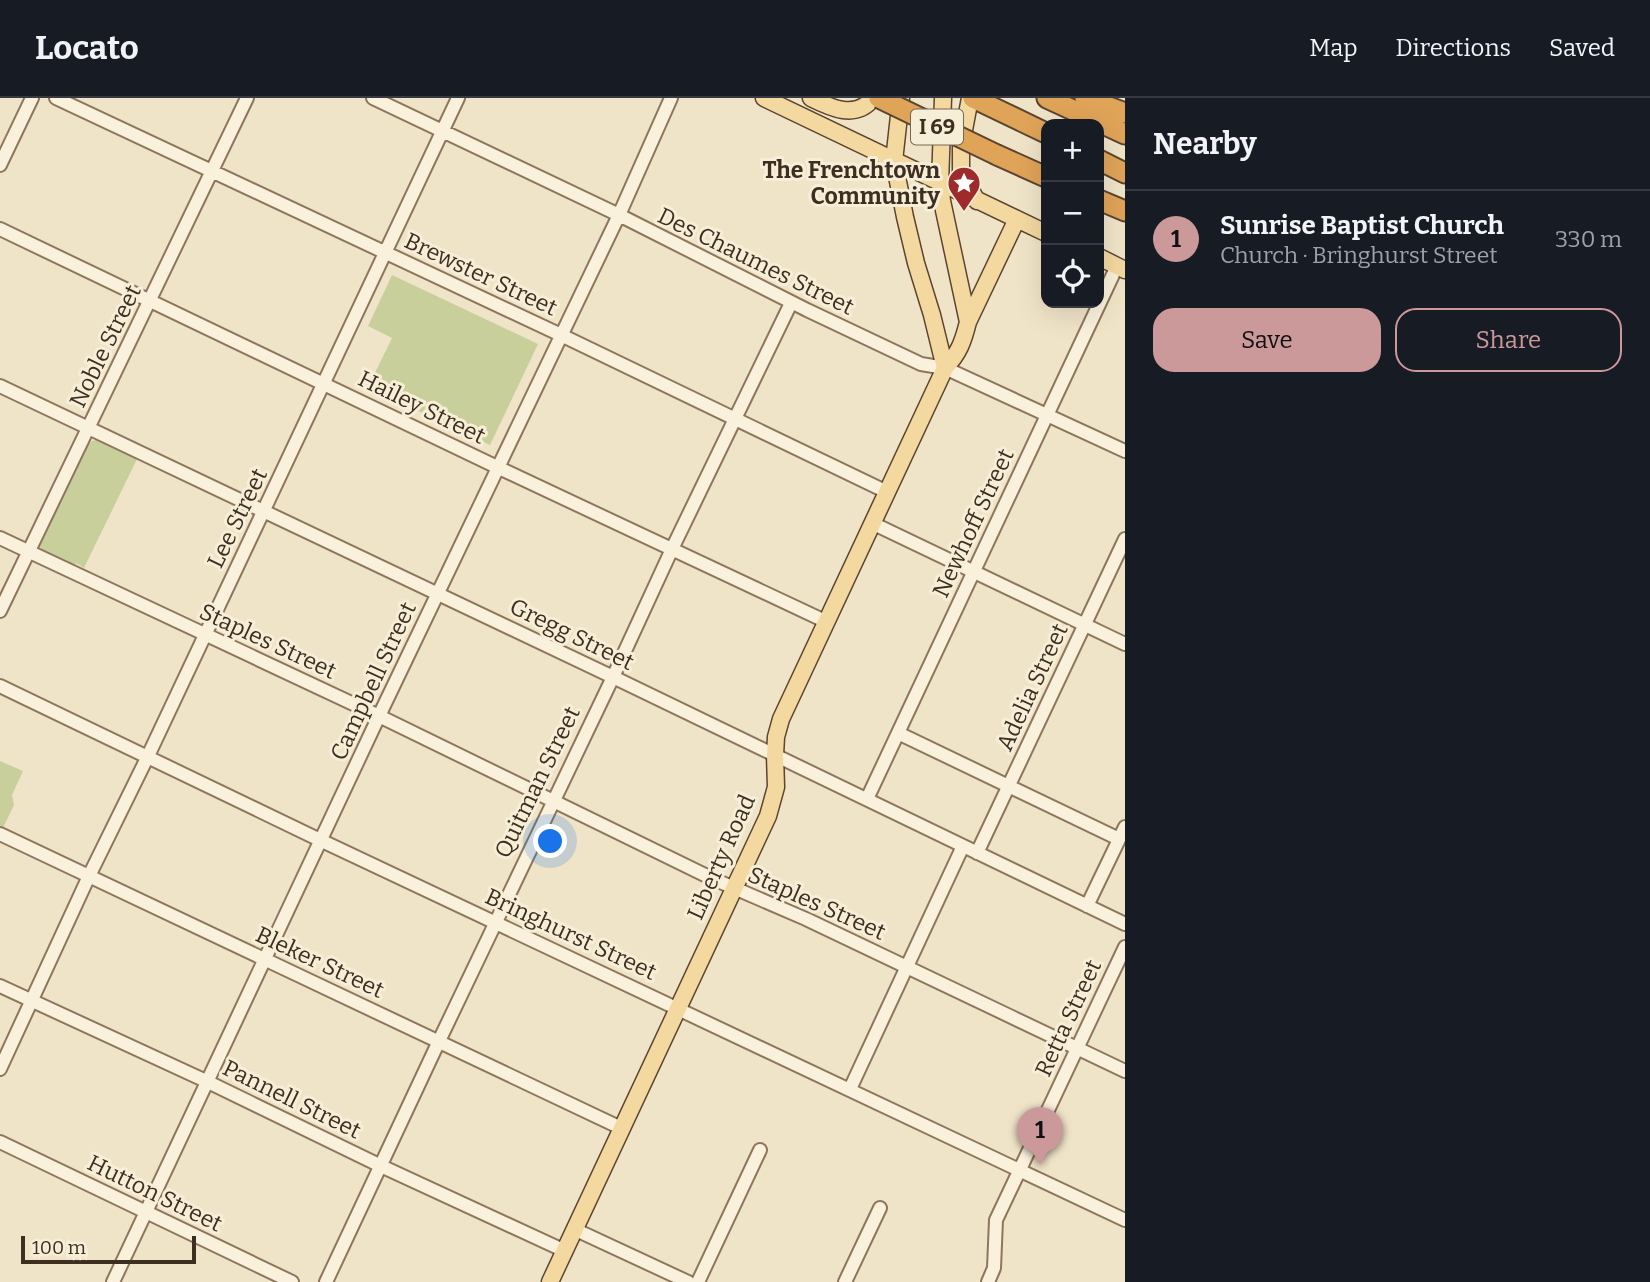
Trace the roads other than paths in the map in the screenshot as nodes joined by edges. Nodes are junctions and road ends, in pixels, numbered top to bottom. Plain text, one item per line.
1 (32, 98) edge
2 (56, 98) edge
3 (247, 98) edge
4 (373, 98) edge
5 (458, 98) edge
6 (764, 98) edge
7 (811, 98) edge
8 (873, 98) edge
9 (879, 98) edge
10 (901, 98) edge
11 (943, 98) edge
12 (972, 98) edge
13 (1047, 98) edge
14 (1085, 98) edge
15 (669, 99) edge
16 (1125, 113) edge
17 (1041, 130) edge
18 (443, 131) junction
19 (1125, 134) edge
20 (894, 161) junction
21 (1104, 162) edge
22 (0, 165) edge
23 (212, 172) junction
24 (1125, 172) edge
25 (1041, 175) edge
26 (940, 183) junction
27 (977, 201) junction
28 (1104, 202) edge
29 (1125, 211) edge
30 (619, 215) junction
31 (1017, 219) junction
32 (0, 229) edge
33 (1041, 231) edge
34 (385, 252) junction
35 (1104, 260) edge
36 (1121, 268) edge
37 (150, 300) junction
38 (791, 303) junction
39 (934, 325) junction
40 (967, 326) junction
41 (561, 335) junction
42 (945, 369) junction
43 (324, 383) junction
44 (0, 386) edge
45 (1046, 416) junction
46 (736, 419) junction
47 (89, 428) junction
48 (1125, 451) edge
49 (497, 467) junction
50 (887, 492) junction
51 (265, 510) junction
52 (872, 523) junction
53 (0, 538) edge
54 (1125, 539) edge
55 (672, 549) junction
56 (29, 552) junction
57 (974, 572) junction
58 (438, 593) junction
59 (0, 611) edge
60 (827, 622) junction
61 (1084, 625) junction
62 (205, 634) junction
63 (1125, 644) edge
64 (613, 677) junction
65 (0, 686) edge
66 (379, 716) junction
67 (898, 733) junction
68 (775, 755) junction
69 (148, 756) junction
70 (1009, 785) junction
71 (867, 799) junction
72 (553, 801) junction
73 (1122, 833) edge
74 (0, 834) edge
75 (320, 840) junction
76 (963, 846) junction
77 (977, 853) junction
78 (89, 876) junction
79 (733, 889) junction
80 (1087, 906) junction
81 (495, 922) junction
82 (1125, 924) edge
83 (1125, 947) edge
84 (264, 959) junction
85 (907, 968) junction
86 (0, 986) edge
87 (32, 1001) junction
88 (678, 1008) junction
89 (439, 1041) junction
90 (1077, 1049) junction
91 (0, 1069) edge
92 (1125, 1071) edge
93 (206, 1081) junction
94 (850, 1089) junction
95 (621, 1128) junction
96 (0, 1142) edge
97 (760, 1150) dead end
98 (381, 1166) junction
99 (1019, 1170) junction
100 (880, 1208) dead end
101 (145, 1213) junction
102 (1125, 1220) edge
103 (574, 1229) junction
104 (565, 1251) junction
105 (113, 1282) edge
106 (292, 1282) edge
107 (326, 1282) edge
108 (550, 1282) edge
109 (688, 1282) edge
110 (698, 1282) edge
111 (845, 1282) edge
112 (988, 1282) edge

1 - 22 street
2 - 23 street, Brewster Street
3 - 23 street, Noble Street
4 - 18 street, Des Chaumes Street
5 - 18 street, Lee Street
6 - 20 main road
7 - 8 main road
9 - 25 highway, I 69, bridge
10 - 20 main road
11 - 26 main road
12 - 17 highway
12 - 27 main road
13 - 19 highway
14 - 16 highway
15 - 30 street, Campbell Street
18 - 30 street, Des Chaumes Street
18 - 34 street, Lee Street
20 - 26 main road
20 - 39 main road
21 - 24 highway
23 - 34 street, Brewster Street
23 - 37 street, Noble Street
26 - 27 main road
26 - 40 main road
27 - 31 main road
28 - 29 highway
30 - 38 street, Des Chaumes Street
30 - 41 street, Campbell Street
31 - 33 main road
31 - 40 main road, Liberty Road
32 - 37 street, Hailey Street
34 - 41 street, Brewster Street
34 - 43 street, Lee Street
35 - 36 main road
36 - 45 street, Newhoff Street
37 - 43 street, Hailey Street
37 - 47 street, Noble Street
38 - 42 street, Des Chaumes Street
38 - 46 street, Quitman Street
39 - 40 main road
39 - 42 main road
40 - 42 main road, Liberty Road
41 - 46 street, Brewster Street
41 - 49 street, Campbell Street
42 - 45 street, Des Chaumes Street
42 - 50 main road, Liberty Road
43 - 49 street, Hailey Street
43 - 51 street, Lee Street
44 - 47 street, Gregg Street
45 - 48 street, Des Chaumes Street
45 - 57 street, Newhoff Street
46 - 50 street, Brewster Street
46 - 55 street, Quitman Street
47 - 51 street, Gregg Street
47 - 56 street, Noble Street
49 - 55 street, Hailey Street
49 - 58 street, Campbell Street
50 - 52 main road, Liberty Road
51 - 58 street, Gregg Street
51 - 62 street, Lee Street
52 - 57 street
52 - 60 main road, Liberty Road
53 - 56 street, Staples Street
54 - 61 street, Adelia Street
55 - 60 street, Hailey Street
55 - 64 street, Quitman Street
56 - 59 street, Noble Street
56 - 62 street, Staples Street
57 - 61 street
57 - 67 street, Newhoff Street
58 - 64 street, Gregg Street
58 - 66 street, Campbell Street
60 - 68 main road, Liberty Road
61 - 63 street
61 - 70 street, Adelia Street
62 - 66 street, Staples Street
62 - 69 street, Lee Street
64 - 68 street, Gregg Street
64 - 72 street, Quitman Street
65 - 69 street, Bringhurst Street
66 - 72 street, Staples Street
66 - 75 street, Campbell Street
67 - 70 street
67 - 71 street, Newhoff Street
68 - 71 street, Gregg Street
68 - 79 main road, Liberty Road
69 - 75 street, Bringhurst Street
69 - 78 street, Lee Street
70 - 73 street
70 - 77 street, Adelia Street
71 - 76 street, Gregg Street
72 - 79 street, Staples Street
72 - 81 street, Quitman Street
73 - 80 street
74 - 78 street, Bleker Street
75 - 81 street, Bringhurst Street
75 - 84 street, Campbell Street
76 - 77 street, Gregg Street
76 - 85 street
77 - 80 street, Gregg Street
78 - 84 street, Bleker Street
78 - 87 street, Lee Street
79 - 85 street, Staples Street
79 - 88 main road, Liberty Road
80 - 82 street, Gregg Street
81 - 88 street, Bringhurst Street
81 - 89 street, Quitman Street
83 - 90 street, Retta Street
84 - 89 street, Bleker Street
84 - 93 street, Campbell Street
85 - 90 street, Staples Street
85 - 94 street
86 - 87 street, Pannell Street
87 - 91 street, Lee Street
87 - 93 street, Pannell Street
88 - 94 street, Bringhurst Street
88 - 95 main road, Liberty Road
89 - 95 street, Bleker Street
89 - 98 street, Quitman Street
90 - 92 street, Staples Street
90 - 99 street, Retta Street
93 - 98 street, Pannell Street
93 - 101 street, Campbell Street
94 - 99 street, Bringhurst Street
95 - 103 main road, Liberty Road
96 - 101 street, Hutton Street
97 - 110 street
98 - 104 street, Pannell Street
98 - 107 street, Quitman Street
99 - 102 street, Bringhurst Street
99 - 112 street, Retta Street
100 - 111 street
101 - 105 street, Campbell Street
101 - 106 street, Hutton Street
103 - 104 main road, Liberty Road
103 - 109 street
104 - 108 main road, Liberty Road

